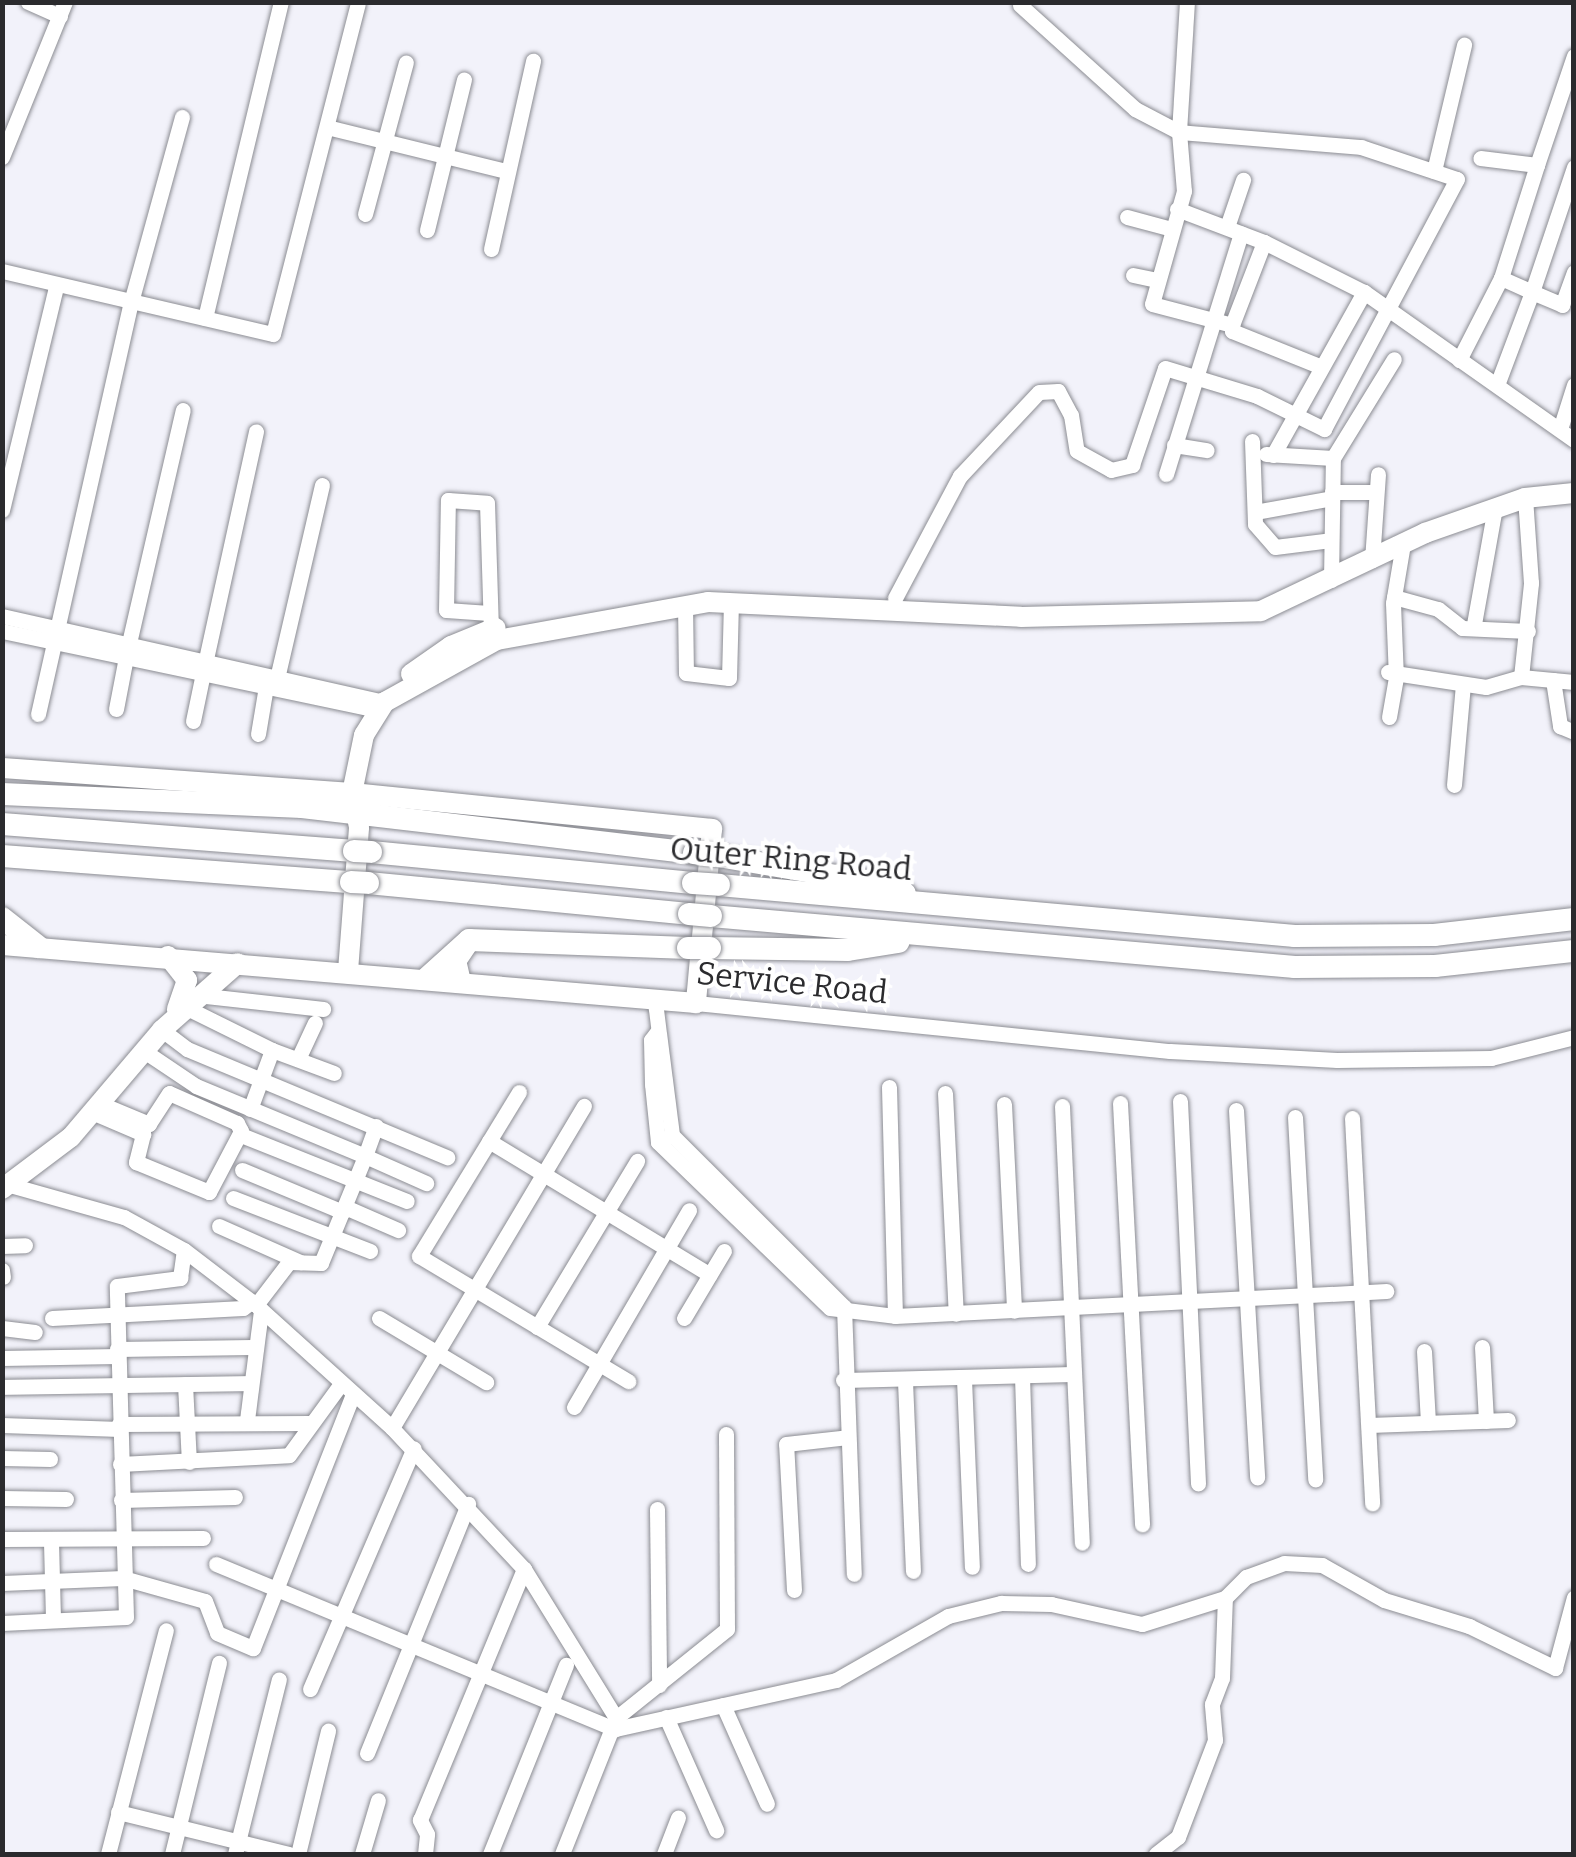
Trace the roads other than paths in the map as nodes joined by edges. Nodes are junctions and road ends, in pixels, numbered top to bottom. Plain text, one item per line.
1 (28, 2) edge
2 (282, 2) edge
3 (1188, 2) edge
4 (358, 4) edge
5 (1020, 6) dead end
6 (63, 9) edge
7 (1464, 45) dead end
8 (1574, 56) edge
9 (533, 61) dead end
10 (406, 62) dead end
11 (464, 79) dead end
12 (182, 117) dead end
13 (326, 127) junction
14 (1179, 132) junction
15 (386, 141) junction
16 (445, 156) junction
17 (2, 157) edge
18 (1480, 158) dead end
19 (1537, 165) junction
20 (1574, 167) edge
21 (506, 171) junction
22 (1434, 171) junction
23 (1243, 180) dead end
24 (1178, 209) junction
25 (365, 214) dead end
26 (1127, 218) dead end
27 (1168, 228) junction
28 (427, 230) dead end
29 (1234, 230) junction
30 (1264, 242) junction
31 (490, 249) dead end
32 (2, 271) edge
33 (1574, 272) edge
34 (1134, 275) dead end
35 (1501, 278) junction
36 (1157, 280) junction
37 (56, 286) junction
38 (1364, 292) junction
39 (1532, 292) junction
40 (131, 302) junction
41 (1568, 307) edge
42 (1391, 310) junction
43 (205, 318) junction
44 (1210, 318) junction
45 (1232, 325) junction
46 (1394, 359) dead end
47 (1459, 360) junction
48 (1318, 366) junction
49 (1194, 377) junction
50 (1497, 385) junction
51 (1572, 394) edge
52 (184, 410) dead end
53 (1293, 413) junction
54 (1561, 426) junction
55 (256, 431) dead end
56 (1574, 440) edge
57 (1174, 445) junction
58 (1207, 450) dead end
59 (1273, 455) junction
60 (1333, 458) junction
61 (1166, 474) dead end
62 (1378, 474) dead end
63 (322, 485) dead end
64 (1376, 492) junction
65 (1574, 493) edge
66 (1332, 495) junction
67 (1525, 498) junction
68 (1495, 508) junction
69 (2, 510) edge
70 (1255, 512) junction
71 (1331, 540) junction
72 (1403, 544) junction
73 (1372, 560) junction
74 (1332, 580) junction
75 (1394, 597) junction
76 (895, 598) junction
77 (731, 601) junction
78 (685, 604) junction
79 (1046, 612) junction
80 (2, 616) edge
81 (484, 622) junction
82 (1474, 624) junction
83 (2, 631) edge
84 (1528, 631) junction
85 (52, 635) junction
86 (128, 650) junction
87 (204, 666) junction
88 (1392, 675) junction
89 (1521, 678) junction
90 (272, 680) junction
91 (1552, 680) junction
92 (1574, 682) edge
93 (1462, 684) junction
94 (386, 702) junction
95 (116, 708) dead end
96 (38, 714) dead end
97 (1388, 717) dead end
98 (193, 721) dead end
99 (1574, 732) edge
100 (258, 734) dead end
101 (2, 768) edge
102 (1454, 785) dead end
103 (2, 794) edge
104 (354, 802) junction
105 (2, 824) edge
106 (2, 856) edge
107 (937, 906) junction
108 (2, 918) edge
109 (1574, 919) edge
110 (936, 937) junction
111 (469, 940) junction
112 (2, 945) edge
113 (39, 947) junction
114 (1574, 950) edge
115 (168, 956) junction
116 (238, 963) junction
117 (348, 971) junction
118 (426, 978) junction
119 (460, 982) junction
120 (655, 1002) junction
121 (696, 1003) junction
122 (179, 1013) junction
123 (1574, 1037) edge
124 (272, 1050) junction
125 (144, 1051) junction
126 (298, 1059) junction
127 (334, 1073) dead end
128 (262, 1080) junction
129 (889, 1087) dead end
130 (519, 1092) dead end
131 (944, 1093) dead end
132 (1180, 1101) dead end
133 (1120, 1103) dead end
134 (1004, 1104) dead end
135 (584, 1106) dead end
136 (1062, 1106) dead end
137 (96, 1108) junction
138 (250, 1108) junction
139 (1236, 1110) dead end
140 (1295, 1116) dead end
141 (1352, 1118) dead end
142 (376, 1126) junction
143 (246, 1137) dead end
144 (488, 1141) junction
145 (365, 1156) junction
146 (447, 1157) dead end
147 (637, 1161) dead end
148 (242, 1170) dead end
149 (544, 1174) junction
150 (356, 1180) junction
151 (426, 1183) dead end
152 (6, 1187) edge
153 (233, 1198) dead end
154 (406, 1201) dead end
155 (344, 1210) junction
156 (689, 1210) dead end
157 (606, 1212) junction
158 (219, 1226) dead end
159 (398, 1230) dead end
160 (333, 1237) junction
161 (25, 1245) dead end
162 (2, 1246) edge
163 (666, 1249) junction
164 (184, 1250) junction
165 (370, 1251) dead end
166 (724, 1251) dead end
167 (300, 1262) junction
168 (710, 1275) junction
169 (475, 1290) junction
170 (1386, 1291) dead end
171 (1363, 1292) junction
172 (1304, 1296) junction
173 (1247, 1298) junction
174 (1187, 1302) junction
175 (1132, 1304) junction
176 (257, 1306) junction
177 (844, 1306) junction
178 (1071, 1308) junction
179 (1014, 1311) junction
180 (956, 1314) junction
181 (117, 1315) junction
182 (896, 1316) junction
183 (52, 1318) dead end
184 (379, 1318) dead end
185 (684, 1318) dead end
186 (537, 1327) junction
187 (2, 1328) edge
188 (35, 1332) dead end
189 (1482, 1347) dead end
190 (252, 1348) junction
191 (1424, 1351) dead end
192 (118, 1352) junction
193 (437, 1353) junction
194 (2, 1358) edge
195 (599, 1364) junction
196 (1074, 1374) junction
197 (1022, 1376) junction
198 (964, 1379) junction
199 (843, 1380) junction
200 (628, 1381) dead end
201 (905, 1381) junction
202 (486, 1382) dead end
203 (184, 1384) junction
204 (247, 1384) junction
205 (118, 1386) junction
206 (2, 1388) edge
207 (346, 1391) junction
208 (574, 1407) dead end
209 (246, 1420) junction
210 (1508, 1420) dead end
211 (1486, 1421) junction
212 (187, 1422) junction
213 (310, 1423) junction
214 (1428, 1423) junction
215 (2, 1424) edge
216 (1369, 1425) junction
217 (120, 1427) junction
218 (392, 1428) junction
219 (726, 1434) dead end
220 (848, 1437) junction
221 (414, 1448) junction
222 (2, 1458) edge
223 (50, 1459) dead end
224 (189, 1462) junction
225 (120, 1464) junction
226 (1256, 1477) dead end
227 (1315, 1478) dead end
228 (1198, 1484) dead end
229 (2, 1498) edge
230 (235, 1498) dead end
231 (66, 1499) dead end
232 (121, 1500) junction
233 (1372, 1503) dead end
234 (468, 1504) junction
235 (657, 1509) dead end
236 (1142, 1524) dead end
237 (203, 1538) dead end
238 (2, 1540) edge
239 (122, 1540) junction
240 (51, 1542) junction
241 (1082, 1543) dead end
242 (216, 1564) dead end
243 (1028, 1564) dead end
244 (972, 1566) dead end
245 (524, 1569) junction
246 (914, 1571) dead end
247 (854, 1574) dead end
248 (123, 1578) junction
249 (52, 1580) junction
250 (2, 1584) edge
251 (273, 1588) junction
252 (794, 1590) dead end
253 (1574, 1597) edge
254 (1225, 1598) junction
255 (342, 1616) junction
256 (53, 1618) junction
257 (2, 1624) edge
258 (166, 1630) dead end
259 (411, 1645) junction
260 (219, 1662) dead end
261 (566, 1665) dead end
262 (481, 1673) junction
263 (278, 1679) dead end
264 (658, 1685) junction
265 (310, 1690) dead end
266 (552, 1704) junction
267 (723, 1705) junction
268 (666, 1717) junction
269 (616, 1723) junction
270 (328, 1731) dead end
271 (367, 1753) dead end
272 (378, 1800) dead end
273 (767, 1804) dead end
274 (118, 1812) junction
275 (678, 1818) dead end
276 (179, 1827) junction
277 (716, 1830) dead end
278 (236, 1848) edge
279 (108, 1854) edge
280 (172, 1854) edge
281 (290, 1854) edge
282 (298, 1854) edge
283 (362, 1854) edge
284 (425, 1854) edge
285 (490, 1854) edge
286 (562, 1854) edge
287 (664, 1854) edge
288 (1156, 1854) edge

1 - 6 street
2 - 43 street
3 - 14 street
4 - 13 street
5 - 14 street
6 - 17 street
7 - 22 street
8 - 19 street
9 - 21 street
10 - 15 street
11 - 16 street
12 - 40 street
13 - 15 street
13 - 43 street
14 - 22 street
14 - 24 street
15 - 16 street
15 - 25 street
16 - 21 street
16 - 28 street
18 - 19 street
19 - 35 street
20 - 39 street
21 - 31 street
22 - 42 street
23 - 29 street
24 - 27 street
24 - 29 street
26 - 27 street
27 - 36 street
29 - 30 street
29 - 44 street
30 - 38 street
30 - 45 street
32 - 37 street
33 - 41 street
34 - 36 street
35 - 39 street
35 - 47 street
36 - 44 street
37 - 40 street
37 - 69 street
38 - 42 street
38 - 48 street
39 - 41 street
39 - 50 street
40 - 43 street
40 - 85 street
42 - 47 street
42 - 53 street
44 - 45 street
44 - 49 street
45 - 48 street
46 - 60 street
47 - 50 street
48 - 53 street
49 - 53 street
49 - 57 street
49 - 76 street
50 - 54 street
51 - 54 street
52 - 86 street
53 - 59 street
54 - 56 street
55 - 87 street
57 - 58 street
57 - 61 street
59 - 60 street
59 - 70 street
60 - 66 street
62 - 64 street
63 - 90 street
64 - 66 street
64 - 73 street
65 - 67 main road
66 - 70 street
66 - 71 street
67 - 68 main road
67 - 84 street
68 - 72 main road
68 - 82 street
70 - 71 street
71 - 74 street
72 - 73 main road
72 - 75 street
73 - 74 main road
74 - 79 main road
75 - 82 street
75 - 88 street
76 - 79 main road
76 - 81 main road
77 - 78 main road
77 - 78 street
77 - 79 main road
78 - 94 main road
80 - 85 street
81 - 81 street
81 - 94 main road
82 - 84 street
83 - 85 street
84 - 89 street
85 - 86 street
85 - 96 street
86 - 87 street
86 - 95 street
87 - 90 street
87 - 98 street
88 - 93 street
88 - 97 street
89 - 91 street
89 - 93 street
90 - 94 street
90 - 100 street
91 - 92 street
91 - 99 street
93 - 102 street
94 - 104 main road
101 - 104 main road
103 - 104 highway
104 - 107 highway, bridge
104 - 117 main road
104 - 121 main road
105 - 107 highway, Outer Ring Road, bridge
106 - 110 highway, Outer Ring Road
107 - 109 highway, Outer Ring Road
108 - 113 highway
110 - 111 highway
110 - 114 highway, Outer Ring Road
111 - 118 highway
111 - 119 highway
112 - 113 main road, Service Road
113 - 115 main road, Service Road
115 - 116 main road, Service Road
115 - 122 main road
116 - 117 main road, Service Road
116 - 122 main road
117 - 118 main road, Service Road
118 - 119 main road, Service Road
119 - 120 main road, Service Road
120 - 121 main road, Service Road
120 - 177 street
121 - 123 street, Service Road
122 - 124 street
122 - 125 main road
122 - 126 street
122 - 128 street
124 - 126 street
124 - 128 street
125 - 137 main road
125 - 138 street
126 - 127 street
128 - 138 street
128 - 142 street
129 - 182 street
130 - 144 street
131 - 180 street
132 - 174 street
133 - 175 street
134 - 179 street
135 - 149 street
136 - 178 street
137 - 137 street
137 - 152 main road
138 - 145 street
139 - 173 street
140 - 172 street
141 - 171 street
142 - 145 street
142 - 146 street
143 - 150 street
144 - 149 street
144 - 169 street
145 - 150 street
145 - 151 street
147 - 157 street
148 - 155 street
149 - 157 street
149 - 169 street
150 - 154 street
150 - 155 street
152 - 164 street
153 - 160 street
155 - 159 street
155 - 160 street
156 - 163 street
157 - 163 street
157 - 186 street
158 - 167 street
160 - 165 street
160 - 167 street
161 - 162 street
163 - 168 street
163 - 195 street
164 - 176 street
164 - 181 street
166 - 168 street
167 - 176 street
168 - 185 street
169 - 186 street
169 - 193 street
170 - 171 street
171 - 172 street
171 - 216 street
172 - 173 street
172 - 227 street
173 - 174 street
173 - 226 street
174 - 175 street
174 - 228 street
175 - 178 street
175 - 236 street
176 - 181 street
176 - 190 street
176 - 207 street
177 - 182 street
177 - 199 street
178 - 179 street
178 - 196 street
179 - 180 street
180 - 182 street
181 - 183 street
181 - 192 street
184 - 193 street
186 - 195 street
187 - 188 street
189 - 211 street
190 - 192 street
190 - 204 street
191 - 214 street
192 - 194 street
192 - 205 street
193 - 202 street
193 - 218 street
195 - 200 street
195 - 208 street
196 - 197 street
196 - 241 street
197 - 198 street
197 - 243 street
198 - 201 street
198 - 244 street
199 - 201 street
199 - 220 street
201 - 246 street
203 - 204 street
203 - 205 street
203 - 212 street
204 - 209 street
205 - 206 street
205 - 217 street
207 - 213 street
207 - 218 street
207 - 251 street
209 - 212 street
209 - 213 street
210 - 211 street
211 - 214 street
212 - 217 street
212 - 224 street
213 - 224 street
214 - 216 street
215 - 217 street
216 - 233 street
217 - 225 street
218 - 221 street
219 - 264 street
220 - 247 street
220 - 252 street
221 - 234 street
221 - 255 street
222 - 223 street
224 - 225 street
225 - 232 street
229 - 231 street
230 - 232 street
232 - 239 street
234 - 245 street
234 - 259 street
235 - 264 street
237 - 239 street
238 - 240 street
239 - 240 street
239 - 248 street
240 - 249 street
242 - 251 street
245 - 262 street
245 - 269 street
248 - 249 street
248 - 251 street
248 - 256 street
249 - 250 street
249 - 256 street
251 - 255 street
253 - 254 street
254 - 267 street
254 - 288 street
255 - 259 street
255 - 265 street
256 - 257 street
258 - 274 street
259 - 262 street
259 - 271 street
260 - 276 street
261 - 266 street
262 - 266 street
262 - 284 street
263 - 278 street
264 - 269 street
266 - 269 street
266 - 285 street
267 - 268 street
267 - 273 street
268 - 269 street
268 - 277 street
269 - 286 street
270 - 282 street
272 - 283 street
274 - 276 street
274 - 279 street
275 - 287 street
276 - 278 street
276 - 280 street
278 - 281 street

